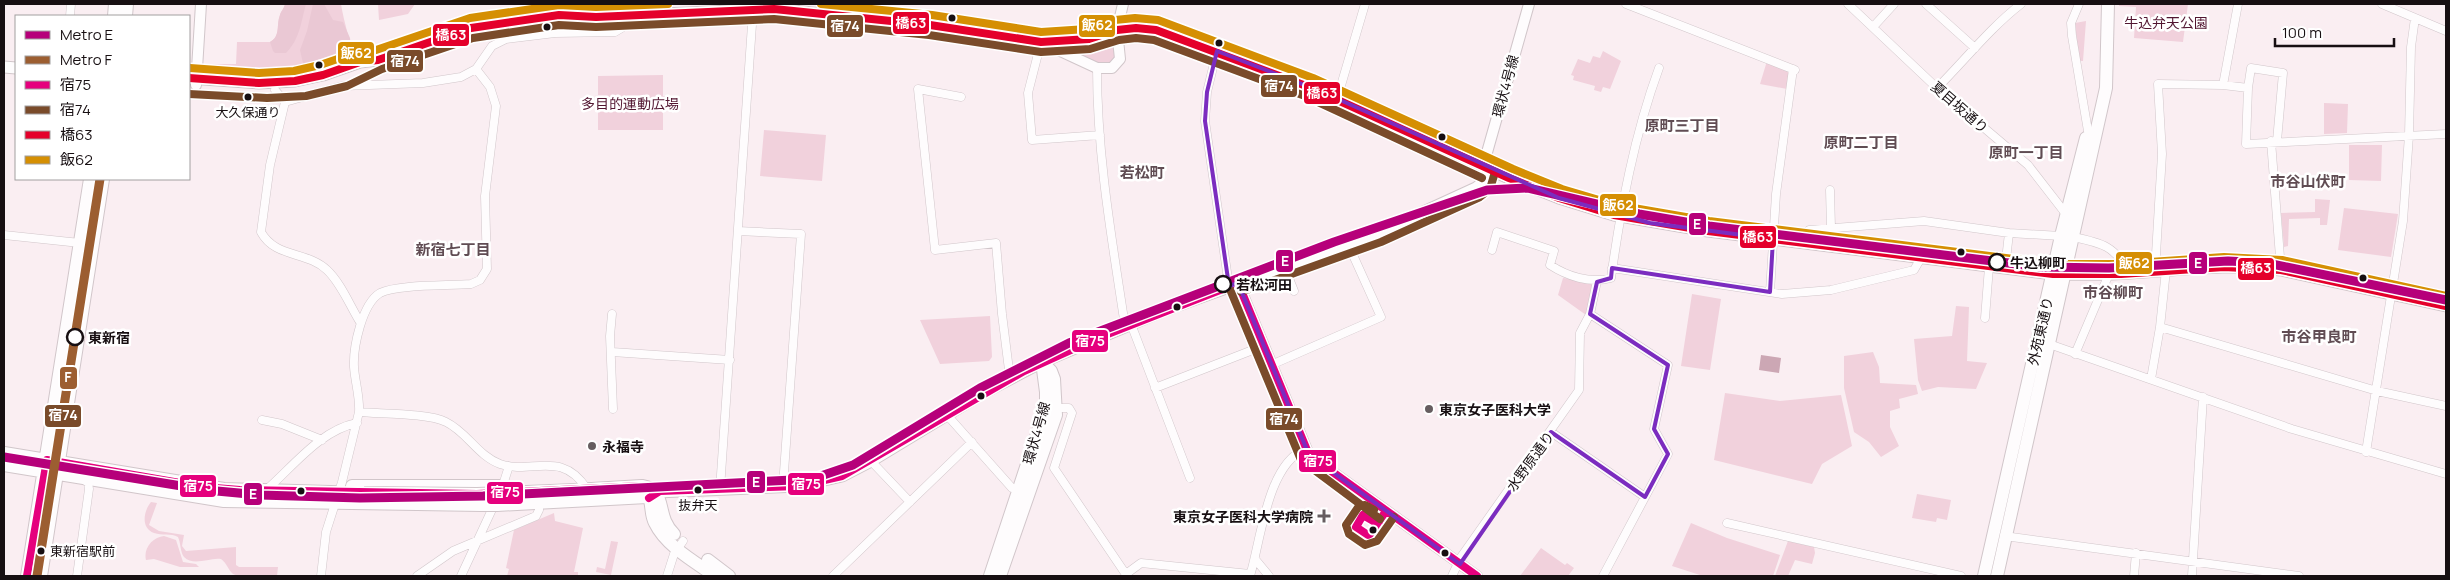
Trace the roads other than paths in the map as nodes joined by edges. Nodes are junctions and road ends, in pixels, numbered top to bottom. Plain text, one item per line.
1 (201, 4) edge
2 (860, 4) edge
3 (1123, 4) edge
4 (1365, 4) edge
5 (1529, 4) edge
6 (1626, 4) edge
7 (1848, 4) edge
8 (1894, 4) edge
9 (1926, 4) edge
10 (2021, 4) edge
11 (2079, 4) edge
12 (2108, 4) edge
13 (2238, 4) edge
14 (2382, 4) edge
15 (753, 10) junction
16 (635, 16) junction
17 (858, 17) junction
18 (2415, 18) junction
19 (1873, 27) junction
20 (1118, 30) junction
21 (2446, 31) edge
22 (1041, 42) junction
23 (1975, 48) junction
24 (1217, 51) junction
25 (378, 60) junction
26 (1097, 68) junction
27 (1659, 68) dead end
28 (476, 69) junction
29 (193, 82) edge
30 (2223, 85) junction
31 (1937, 88) junction
32 (2106, 88) junction
33 (2248, 88) junction
34 (275, 90) junction
35 (961, 98) dead end
36 (1337, 99) junction
37 (285, 102) junction
38 (2088, 131) junction
39 (2446, 134) edge
40 (1100, 135) junction
41 (2409, 135) junction
42 (2274, 141) junction
43 (1486, 169) junction
44 (90, 180) edge
45 (103, 180) edge
46 (1830, 190) dead end
47 (2066, 214) junction
48 (1620, 217) junction
49 (1831, 228) junction
50 (738, 231) junction
51 (2008, 233) junction
52 (4, 235) edge
53 (2067, 237) junction
54 (1773, 238) junction
55 (1800, 242) junction
56 (80, 243) junction
57 (1348, 244) junction
58 (1492, 250) dead end
59 (1921, 258) junction
60 (1284, 266) junction
61 (1989, 267) junction
62 (1612, 268) junction
63 (2005, 269) junction
64 (2160, 270) junction
65 (2281, 270) junction
66 (2130, 273) junction
67 (2059, 274) junction
68 (2108, 274) junction
69 (1597, 281) junction
70 (1234, 284) junction
71 (1294, 291) dead end
72 (1770, 292) junction
73 (2392, 295) junction
74 (2446, 306) edge
75 (612, 314) dead end
76 (1590, 314) junction
77 (1984, 318) dead end
78 (360, 322) junction
79 (1128, 325) junction
80 (2160, 327) junction
81 (2049, 344) junction
82 (1263, 346) junction
83 (612, 352) junction
84 (2075, 354) junction
85 (730, 360) junction
86 (1042, 362) junction
87 (1271, 365) junction
88 (1010, 378) junction
89 (2152, 379) junction
90 (1155, 388) junction
91 (2377, 391) junction
92 (2203, 397) junction
93 (2446, 406) edge
94 (1056, 408) junction
95 (613, 409) dead end
96 (359, 412) junction
97 (947, 415) junction
98 (262, 420) dead end
99 (357, 423) junction
100 (1551, 432) junction
101 (322, 440) junction
102 (972, 442) junction
103 (1306, 449) junction
104 (2366, 452) junction
105 (4, 454) edge
106 (871, 461) junction
107 (4, 465) edge
108 (509, 466) junction
109 (52, 467) junction
110 (2446, 474) edge
111 (78, 477) junction
112 (1190, 478) dead end
113 (503, 486) junction
114 (783, 486) junction
115 (581, 489) junction
116 (720, 489) junction
117 (266, 490) junction
118 (1019, 490) junction
119 (653, 495) junction
120 (336, 498) junction
121 (1645, 498) junction
122 (539, 502) junction
123 (910, 502) junction
124 (1727, 522) dead end
125 (2001, 535) junction
126 (477, 540) junction
127 (680, 545) junction
128 (2136, 553) junction
129 (1255, 559) junction
130 (2193, 561) junction
131 (1460, 564) junction
132 (1127, 575) edge
133 (1250, 575) edge
134 (27, 576) edge
135 (41, 576) edge
136 (77, 576) edge
137 (322, 576) edge
138 (417, 576) edge
139 (461, 576) edge
140 (666, 576) edge
141 (715, 576) edge
142 (729, 576) edge
143 (833, 576) edge
144 (990, 576) edge
145 (1000, 576) edge
146 (1269, 576) edge
147 (1452, 576) edge
148 (1477, 576) edge
149 (1603, 576) edge
150 (1961, 576) edge
151 (1984, 576) edge
152 (1997, 576) edge
153 (2134, 576) edge
154 (2192, 576) edge
155 (2299, 576) edge

1 - 29 street
2 - 17 street
3 - 20 street
4 - 36 street
5 - 43 street, 環状4号線
6 - 54 street
7 - 19 street, 夏目坂通り
8 - 19 street
9 - 23 street
10 - 23 street
11 - 38 street
12 - 32 main road, 外苑東通り
13 - 30 street
14 - 18 street
15 - 16 main road
15 - 17 main road
15 - 50 street
16 - 25 main road
16 - 28 street
17 - 22 main road
18 - 21 street
18 - 41 street
19 - 31 street, 夏目坂通り
20 - 22 main road
20 - 24 main road
20 - 26 street
22 - 26 street
22 - 40 street
23 - 31 street
24 - 36 main road
24 - 70 street
25 - 29 main road
25 - 34 main road
26 - 40 street
27 - 48 street
28 - 37 street
28 - 78 street
29 - 34 main road
30 - 33 street
30 - 64 street
31 - 47 street, 夏目坂通り
32 - 38 main road, 外苑東通り
32 - 53 main road, 外苑東通り
33 - 42 street
33 - 42 street
34 - 37 street
35 - 88 street
36 - 43 main road
37 - 78 street
38 - 47 main road, 外苑東通り
39 - 41 street
40 - 79 street
41 - 42 street
41 - 73 street
42 - 65 street
43 - 48 main road
43 - 57 main road
44 - 56 main road
45 - 109 main road
46 - 49 street
47 - 53 main road, 外苑東通り
48 - 54 main road
48 - 62 street
49 - 51 street
49 - 55 street
50 - 85 street
50 - 114 street
51 - 53 street
51 - 63 street
52 - 56 street
53 - 66 street
53 - 67 main road, 外苑東通り
54 - 55 main road
54 - 72 street
55 - 59 main road
56 - 109 main road
57 - 60 main road
57 - 87 street
58 - 69 street
59 - 61 main road
59 - 72 street
60 - 70 main road
60 - 71 street
61 - 63 main road
61 - 77 street
62 - 69 street
62 - 72 street
63 - 67 main road
64 - 65 main road
64 - 66 main road
64 - 80 street
65 - 73 main road
66 - 68 main road
67 - 68 main road
67 - 81 main road, 外苑東通り
67 - 125 main road, 外苑東通り
68 - 84 street
69 - 76 street, 水野原通り
70 - 79 main road
70 - 82 street
73 - 74 main road
73 - 91 street
75 - 83 street
76 - 100 street, 水野原通り
76 - 121 street
78 - 96 street
79 - 86 main road
79 - 90 street
80 - 89 street
80 - 91 street
81 - 84 street
81 - 125 main road, 外苑東通り
82 - 87 street
82 - 90 street
83 - 85 street
83 - 95 street
84 - 89 street
85 - 116 street
86 - 88 main road
86 - 94 main road, 環状4号線
86 - 118 main road, 環状4号線
87 - 103 street
88 - 97 main road
89 - 92 street
90 - 112 street
91 - 93 street
91 - 104 street
92 - 104 street
92 - 130 street
94 - 132 street
94 - 145 main road, 環状4号線
96 - 99 street
96 - 108 street
97 - 102 street
97 - 106 main road
98 - 101 street
99 - 101 street
99 - 120 street
100 - 121 street
100 - 131 street, 水野原通り
101 - 117 street
102 - 118 street
102 - 123 street
103 - 129 street
103 - 131 street
104 - 110 street
105 - 109 main road
106 - 114 main road
106 - 123 street
107 - 109 main road
108 - 113 street
108 - 115 street
109 - 111 main road
109 - 117 main road
109 - 134 main road
109 - 135 main road
111 - 120 main road
111 - 136 street
113 - 120 main road
113 - 126 street
114 - 116 main road
115 - 119 main road
115 - 120 main road, bridge
116 - 119 main road
117 - 120 main road
118 - 144 main road, 環状4号線
119 - 122 main road
119 - 127 main road
120 - 122 main road, bridge
120 - 137 street
121 - 149 street
122 - 126 street
123 - 143 street
124 - 150 street
125 - 128 street
125 - 151 main road, 外苑東通り
125 - 152 main road, 外苑東通り
126 - 138 street
126 - 139 street
127 - 140 street
127 - 141 main road
127 - 142 main road
128 - 130 street
128 - 153 street
129 - 133 street
129 - 146 street
130 - 154 street
130 - 155 street
131 - 147 street, 水野原通り
131 - 148 street
132 - 133 street

